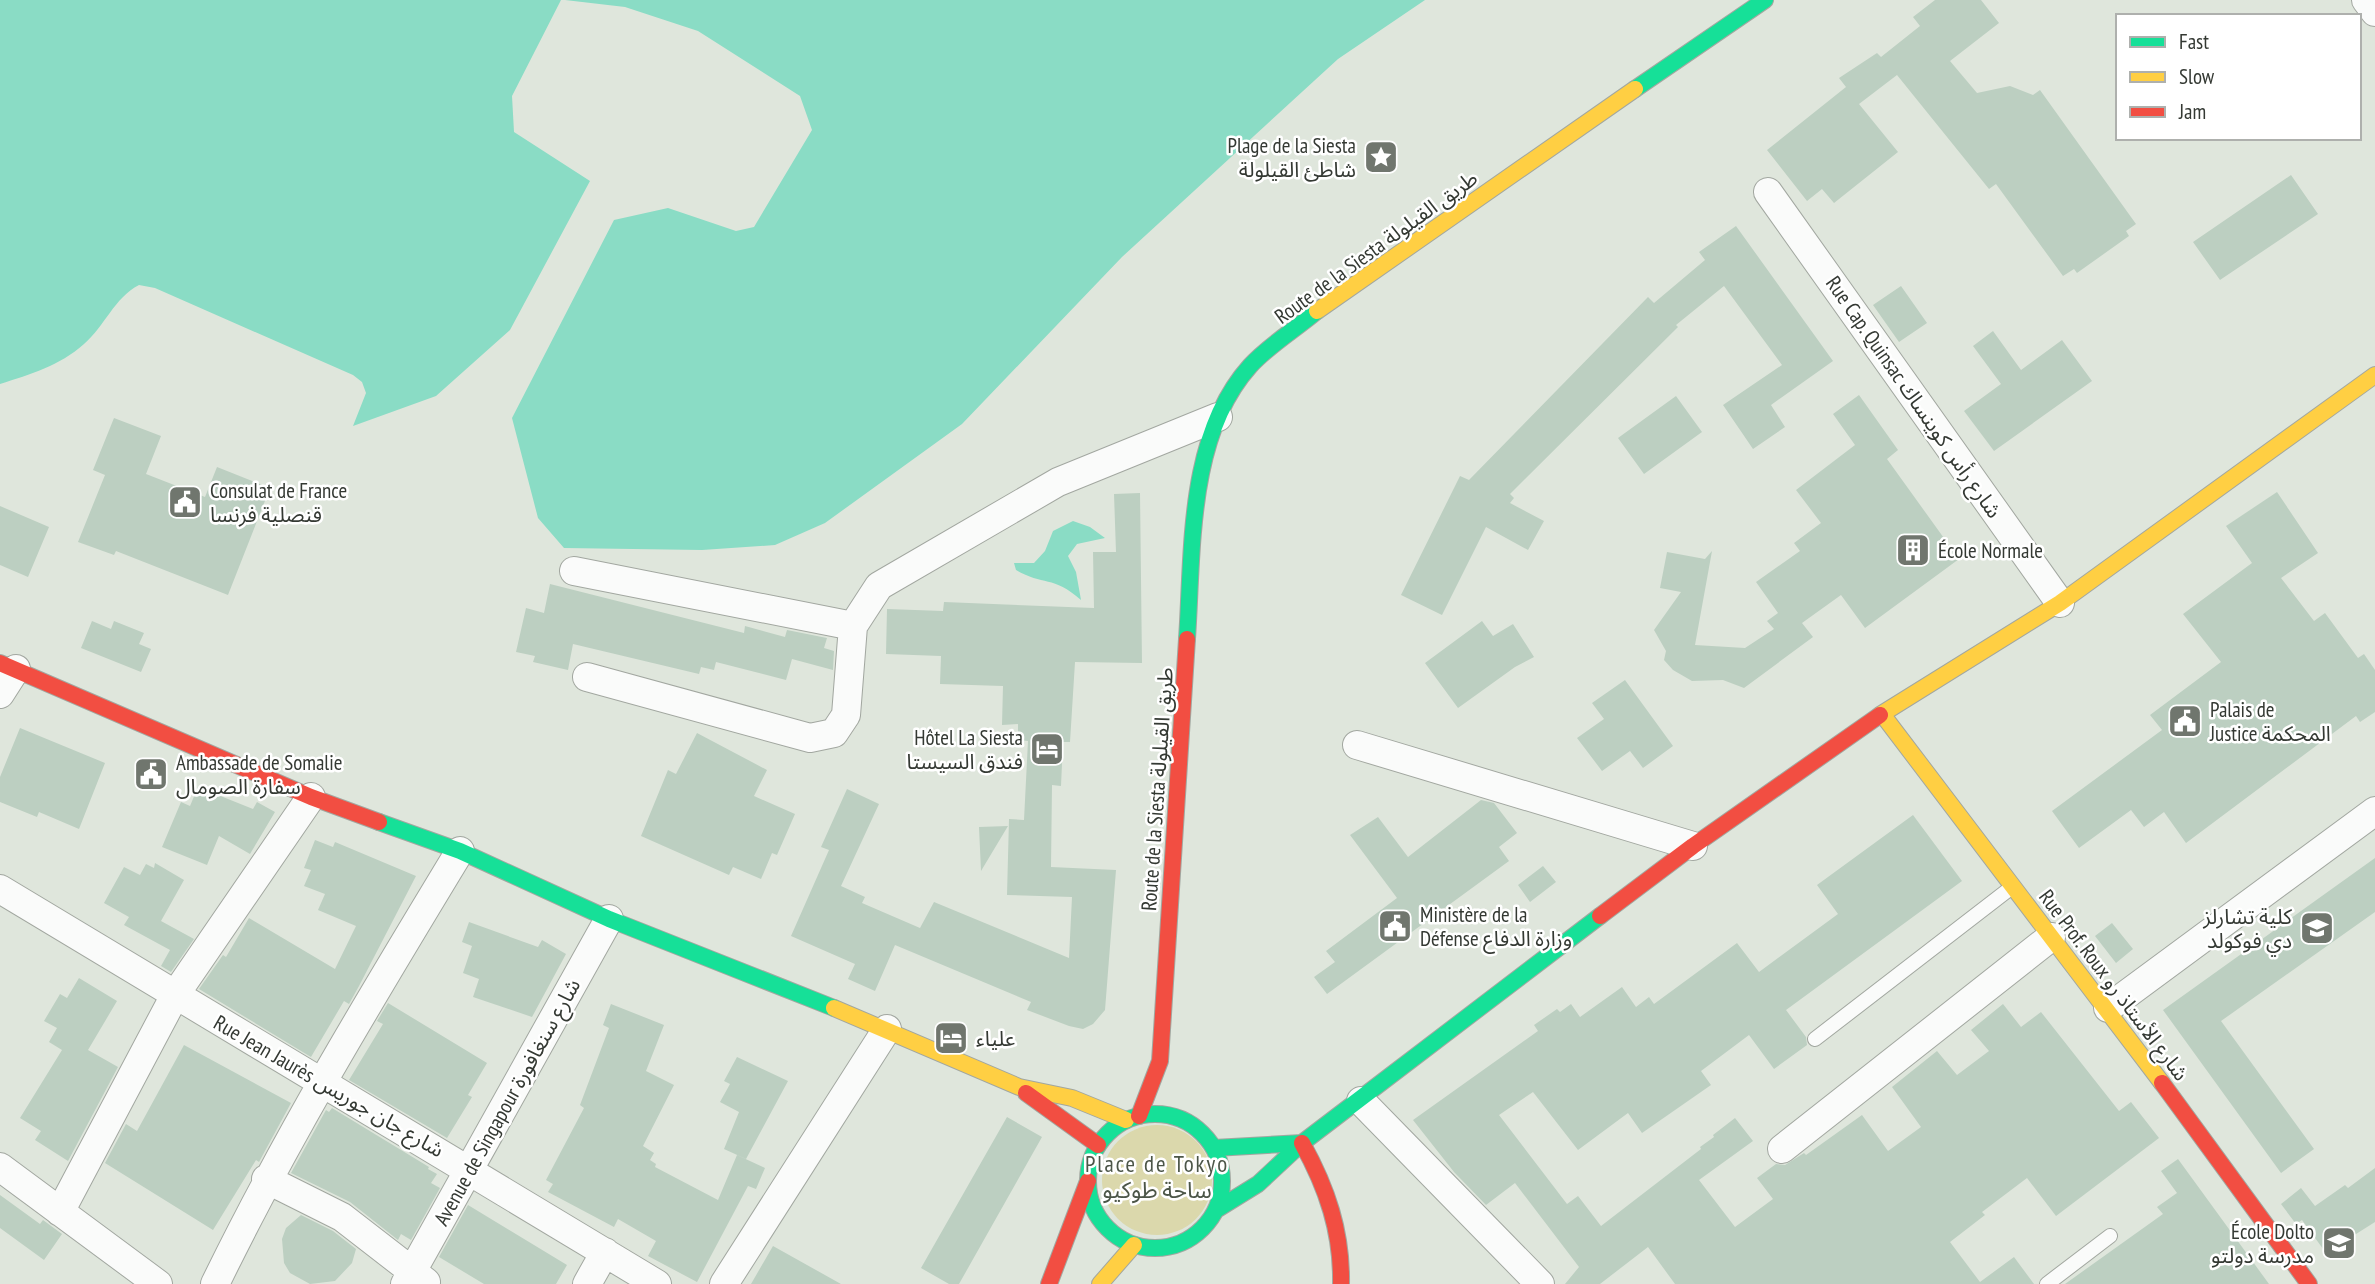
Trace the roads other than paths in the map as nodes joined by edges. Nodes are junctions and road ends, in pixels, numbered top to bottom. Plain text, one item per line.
1 (1765, 0) edge
2 (2366, 0) edge
3 (2375, 12) edge
4 (1768, 192) dead end
5 (2375, 375) edge
6 (1218, 417) junction
7 (574, 571) dead end
8 (2060, 603) junction
9 (853, 626) junction
10 (8, 666) edge
11 (587, 677) dead end
12 (0, 694) edge
13 (1882, 714) junction
14 (1357, 744) dead end
15 (311, 797) junction
16 (2375, 811) edge
17 (1693, 846) junction
18 (460, 851) junction
19 (2013, 886) junction
20 (0, 889) edge
21 (609, 919) junction
22 (2051, 937) junction
23 (175, 996) junction
24 (2108, 1008) junction
25 (887, 1030) junction
26 (1815, 1039) dead end
27 (1160, 1061) junction
28 (320, 1082) junction
29 (1019, 1087) junction
30 (1361, 1101) junction
31 (1169, 1115) junction
32 (1133, 1118) junction
33 (1302, 1143) junction
34 (1098, 1145) junction
35 (1214, 1148) junction
36 (1782, 1149) dead end
37 (0, 1167) edge
38 (470, 1169) junction
39 (266, 1179) junction
40 (1088, 1181) junction
41 (1216, 1210) junction
42 (60, 1212) junction
43 (2110, 1236) dead end
44 (1134, 1245) junction
45 (605, 1252) junction
46 (415, 1280) edge
47 (158, 1284) edge
48 (215, 1284) edge
49 (587, 1284) edge
50 (657, 1284) edge
51 (724, 1284) edge
52 (1049, 1284) edge
53 (1100, 1284) edge
54 (1341, 1284) edge
55 (1540, 1284) edge
56 (2047, 1284) edge
57 (2309, 1284) edge

1 - 6 main road, Route de la Siesta طريق القيلولة
2 - 3 street
4 - 8 street, Rue Cap. Quinsac شارع رأس كوينساك
5 - 8 main road
6 - 9 street
6 - 27 main road, Route de la Siesta طريق القيلولة
7 - 9 street
8 - 13 main road
9 - 11 street
10 - 12 street
10 - 15 main road
13 - 17 main road
13 - 19 main road, Rue Prof. Roux شارع الأستاذ رو
14 - 17 street
15 - 18 main road
15 - 23 street
16 - 24 street
17 - 30 main road
18 - 21 main road
18 - 28 street
19 - 22 main road, Rue Prof. Roux شارع الأستاذ رو
19 - 26 lane
20 - 23 street, Rue Jean Jaurès شارع جان جوريس
21 - 25 main road
21 - 38 street, Avenue de Singapour شارع سنغافورة
22 - 24 main road, Rue Prof. Roux شارع الأستاذ رو
22 - 36 street
23 - 28 street, Rue Jean Jaurès شارع جان جوريس
23 - 42 street
24 - 57 main road, Rue Prof. Roux شارع الأستاذ رو
25 - 29 main road
25 - 51 street
27 - 31 main road, Route de la Siesta طريق القيلولة
27 - 32 main road, Route de la Siesta طريق القيلولة
28 - 38 street, Rue Jean Jaurès شارع جان جوريس
28 - 39 street
29 - 32 main road
29 - 34 main road
30 - 33 main road
30 - 55 street
31 - 32 main road
31 - 35 main road
32 - 34 main road
33 - 35 main road
33 - 41 main road
33 - 54 main road
34 - 40 main road
35 - 41 main road
37 - 42 street
38 - 45 street, Rue Jean Jaurès شارع جان جوريس
38 - 46 street, Avenue de Singapour شارع سنغافورة
39 - 46 street
39 - 48 street
40 - 44 main road
40 - 52 main road
41 - 44 main road
42 - 47 street
43 - 56 lane
44 - 53 main road
45 - 49 street
45 - 50 street, Rue Jean Jaurès شارع جان جوريس

